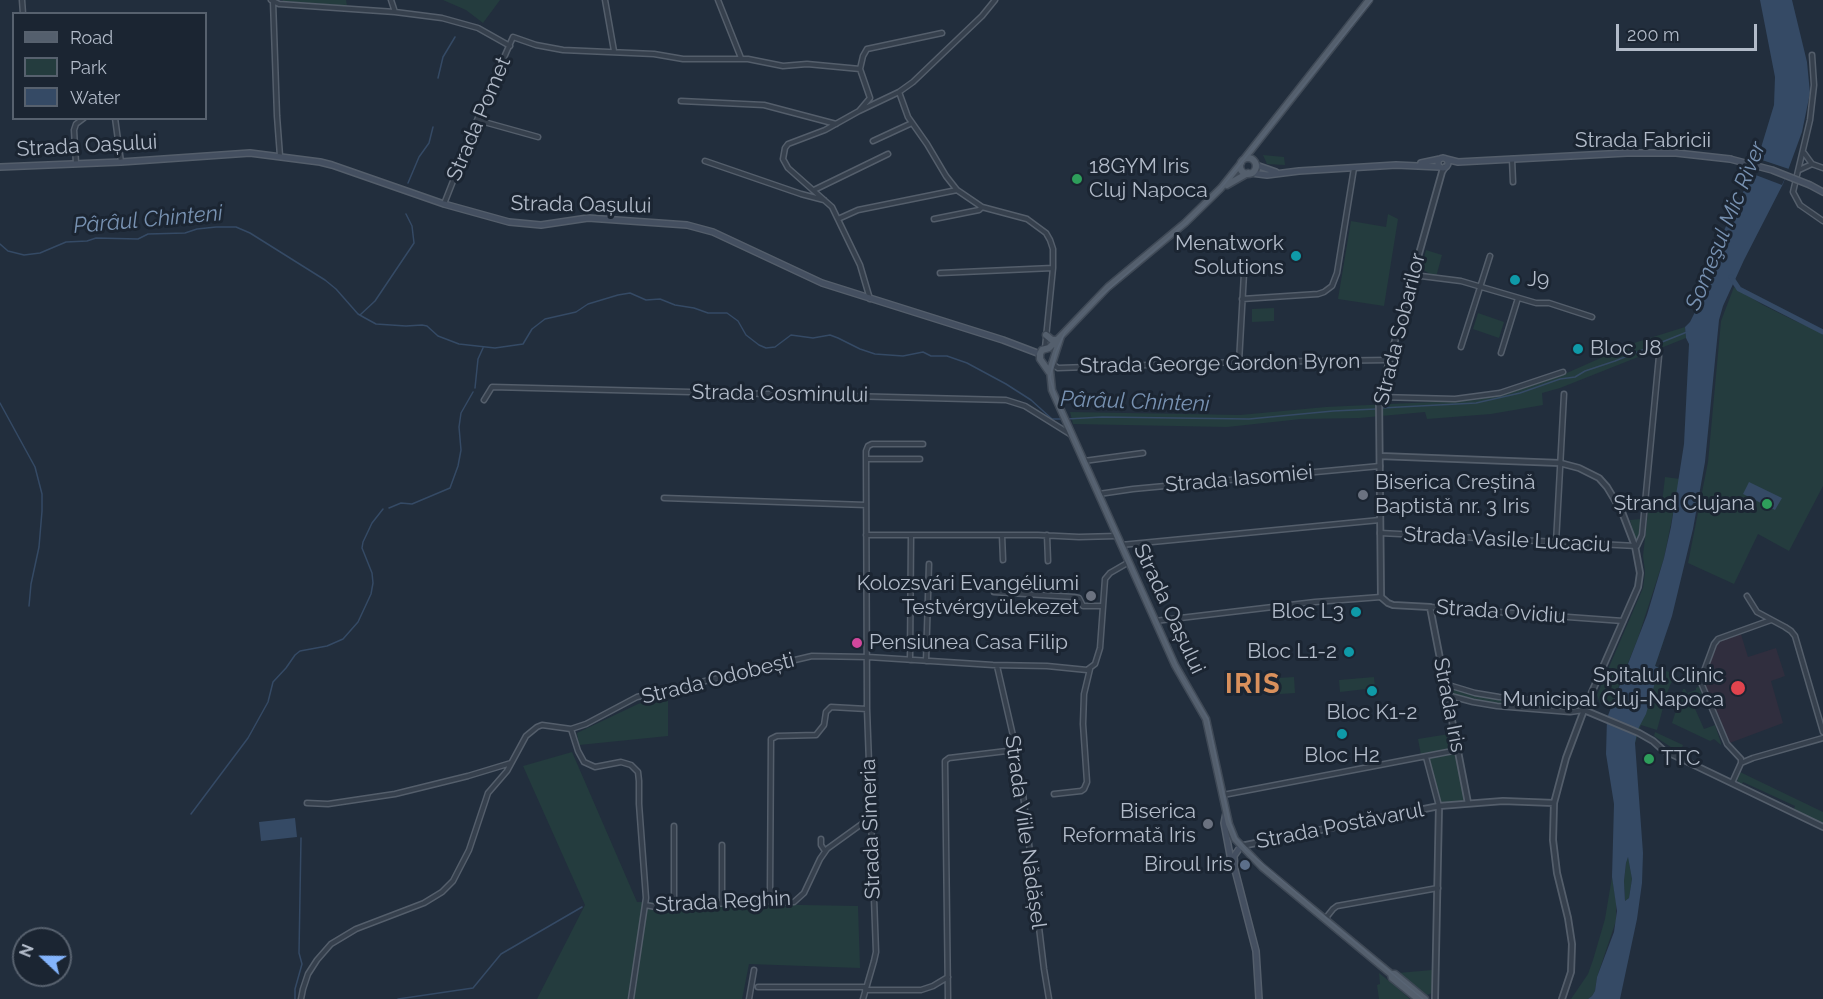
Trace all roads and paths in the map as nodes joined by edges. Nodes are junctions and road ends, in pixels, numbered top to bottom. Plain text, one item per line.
1 (391, 0) edge
2 (606, 0) edge
3 (718, 0) edge
4 (995, 0) edge
5 (1369, 0) edge
6 (272, 1) edge
7 (395, 12) junction
8 (942, 33) dead end
9 (510, 46) junction
10 (614, 51) junction
11 (1812, 55) dead end
12 (741, 58) junction
13 (860, 69) junction
14 (899, 92) junction
15 (681, 101) dead end
16 (859, 111) junction
17 (81, 120) edge
18 (116, 120) edge
19 (477, 120) junction
20 (912, 123) junction
21 (836, 124) junction
22 (538, 137) dead end
23 (1259, 140) junction
24 (873, 141) dead end
25 (1803, 153) junction
26 (888, 154) dead end
27 (280, 156) junction
28 (1443, 159) junction
29 (1512, 159) junction
30 (705, 161) dead end
31 (1243, 161) junction
32 (121, 162) junction
33 (1456, 162) junction
34 (76, 163) junction
35 (1256, 164) junction
36 (1812, 164) junction
37 (1413, 165) junction
38 (0, 166) edge
39 (1354, 168) junction
40 (1443, 168) junction
41 (1823, 168) edge
42 (1798, 171) junction
43 (1249, 173) junction
44 (1278, 173) junction
45 (1513, 182) dead end
46 (1221, 188) junction
47 (814, 190) junction
48 (957, 190) junction
49 (1823, 192) edge
50 (825, 200) junction
51 (444, 204) junction
52 (982, 207) junction
53 (838, 219) junction
54 (934, 219) dead end
55 (1823, 221) edge
56 (1490, 256) dead end
57 (1053, 268) junction
58 (940, 273) dead end
59 (1244, 273) dead end
60 (1413, 275) junction
61 (1480, 286) junction
62 (1518, 298) junction
63 (870, 299) junction
64 (1242, 299) junction
65 (1592, 316) dead end
66 (1046, 335) junction
67 (1059, 338) junction
68 (1461, 346) dead end
69 (1047, 348) junction
70 (1055, 352) junction
71 (1501, 353) dead end
72 (1040, 354) junction
73 (1659, 356) dead end
74 (1389, 360) junction
75 (1239, 362) junction
76 (1042, 363) junction
77 (1052, 363) junction
78 (1563, 372) dead end
79 (1049, 373) junction
80 (1564, 394) dead end
81 (1379, 399) junction
82 (484, 400) dead end
83 (1072, 436) junction
84 (923, 444) dead end
85 (1143, 453) dead end
86 (1380, 456) junction
87 (866, 459) junction
88 (920, 459) dead end
89 (1084, 461) junction
90 (1560, 463) junction
91 (1380, 466) junction
92 (1099, 494) junction
93 (664, 498) dead end
94 (866, 505) junction
95 (1380, 520) junction
96 (1380, 533) junction
97 (866, 535) junction
98 (911, 535) junction
99 (1002, 535) junction
100 (1047, 536) junction
101 (1117, 536) junction
102 (1556, 543) junction
103 (1121, 545) junction
104 (1635, 546) junction
105 (1003, 560) dead end
106 (1048, 561) dead end
107 (1129, 562) junction
108 (929, 564) dead end
109 (994, 592) dead end
110 (1747, 596) dead end
111 (1381, 597) junction
112 (1102, 606) junction
113 (1430, 607) junction
114 (1771, 620) junction
115 (1155, 621) junction
116 (1624, 621) junction
117 (868, 657) junction
118 (910, 660) junction
119 (926, 661) junction
120 (996, 665) junction
121 (1090, 669) junction
122 (1445, 684) junction
123 (1447, 694) junction
124 (867, 710) junction
125 (1584, 710) junction
126 (571, 729) junction
127 (1823, 732) edge
128 (1823, 738) edge
129 (1015, 750) junction
130 (1459, 750) junction
131 (1426, 757) junction
132 (511, 763) junction
133 (1741, 763) junction
134 (1732, 783) junction
135 (1054, 794) dead end
136 (1223, 795) junction
137 (307, 803) dead end
138 (1468, 803) junction
139 (1554, 803) junction
140 (1438, 806) junction
141 (1226, 812) junction
142 (871, 820) junction
143 (674, 826) dead end
144 (1823, 827) edge
145 (821, 839) dead end
146 (1236, 840) junction
147 (722, 845) dead end
148 (1241, 846) junction
149 (1228, 849) junction
150 (825, 851) junction
151 (1235, 870) junction
152 (1438, 888) junction
153 (772, 900) junction
154 (722, 903) junction
155 (674, 904) junction
156 (645, 905) junction
157 (1325, 919) junction
158 (754, 970) dead end
159 (1391, 974) junction
160 (949, 977) junction
161 (758, 987) dead end
162 (866, 988) junction
163 (301, 999) edge
164 (631, 999) edge
165 (749, 999) edge
166 (863, 999) edge
167 (948, 999) edge
168 (1049, 999) edge
169 (1258, 999) edge
170 (1418, 999) edge
171 (1425, 999) edge
172 (1435, 999) edge
173 (1562, 999) edge

1 - 7 street
2 - 10 street
3 - 12 street
4 - 14 street
5 - 23 main road
6 - 7 street, Strada Pomet
6 - 27 street
7 - 9 street, Strada Pomet
8 - 13 street
9 - 10 street
9 - 19 street, Strada Pomet
10 - 12 street
11 - 25 street
12 - 13 street
13 - 16 street
14 - 16 street
14 - 20 street
15 - 21 street
16 - 21 street
17 - 34 street
18 - 32 street
19 - 22 street
19 - 51 street, Strada Pomet
20 - 24 street
20 - 48 street
21 - 47 street
23 - 31 main road
23 - 35 main road
25 - 36 street
25 - 42 street
26 - 47 street
27 - 32 main road, Strada Oașului
27 - 51 main road, Strada Oașului
28 - 33 main road, Strada Fabricii
28 - 37 main road, Strada Fabricii
28 - 40 main road
29 - 33 main road, Strada Fabricii
29 - 45 street
29 - 49 main road, Strada Fabricii, bridge
30 - 50 street
31 - 35 main road
31 - 43 main road
31 - 46 main road
32 - 34 main road, Strada Oașului
33 - 40 main road, Strada Fabricii
34 - 38 main road, Strada Oașului
35 - 43 main road
35 - 44 main road, Strada Fabricii
36 - 41 street
36 - 42 street
37 - 39 main road, Strada Fabricii
37 - 40 main road, Strada Fabricii
39 - 44 main road, Strada Fabricii
39 - 64 street
40 - 60 street, Strada Sobarilor
42 - 55 street
43 - 44 main road, Strada Fabricii
43 - 46 main road
46 - 67 main road
47 - 50 street
48 - 52 street
48 - 53 street
50 - 53 street
51 - 63 main road, Strada Oașului
52 - 54 street
52 - 57 street
53 - 63 street
56 - 61 street
57 - 58 street
57 - 66 street
59 - 64 street
60 - 61 street
60 - 74 street, Strada Sobarilor
61 - 62 street
61 - 68 street
62 - 65 street
62 - 71 street
63 - 72 main road, Strada Oașului
64 - 75 street
66 - 67 main road
66 - 69 street
67 - 69 main road
67 - 70 main road
69 - 70 main road
69 - 72 main road
70 - 77 main road
72 - 76 main road
73 - 104 street
74 - 75 street, Strada George Gordon Byron
74 - 81 street, Strada Sobarilor
75 - 77 street, Strada George Gordon Byron
76 - 77 main road
76 - 79 main road, Strada Oașului
77 - 79 main road
78 - 81 street
79 - 83 main road, Strada Oașului
80 - 90 street
81 - 86 street, Strada Sobarilor
82 - 83 street, Strada Cosminului
83 - 89 main road, Strada Oașului
84 - 87 street
85 - 89 street
86 - 90 street
86 - 91 street, Strada Sobarilor
87 - 88 street
87 - 94 street, Strada Simeria
89 - 92 main road, Strada Oașului
90 - 102 street
90 - 104 street
91 - 92 street, Strada Iasomiei
91 - 95 street, Strada Sobarilor
92 - 101 main road, Strada Oașului
93 - 94 street
94 - 97 street, Strada Simeria
95 - 96 street, Strada Sobarilor
95 - 103 street
96 - 102 street, Strada Vasile Lucaciu
96 - 111 street, Strada Sobarilor
97 - 98 street
97 - 117 street, Strada Simeria
98 - 99 street
98 - 118 street
99 - 100 street
99 - 105 street
100 - 101 street
100 - 106 street
101 - 103 main road, Strada Oașului
102 - 104 street, Strada Vasile Lucaciu
103 - 107 main road, Strada Oașului
104 - 116 street
107 - 112 street
107 - 115 main road, Strada Oașului
108 - 119 street
109 - 112 street
110 - 114 street
111 - 113 street, Strada Ovidiu
111 - 115 street
112 - 121 street
113 - 116 street, Strada Ovidiu
113 - 122 street, Strada Iris
114 - 127 street
114 - 133 street
115 - 136 main road, Strada Oașului
116 - 125 street
117 - 118 street, Strada Odobești
117 - 124 street, Strada Simeria
117 - 126 street, Strada Odobești
118 - 119 street, Strada Odobești
119 - 120 street, Strada Odobești
120 - 121 street, Strada Odobești
120 - 129 street, Strada Viile Nădășel
121 - 135 street
122 - 123 street, Strada Iris
122 - 125 street
123 - 125 street
123 - 130 street, Strada Iris
124 - 142 street, Strada Simeria
124 - 153 street
125 - 134 street
125 - 139 street
126 - 132 street
126 - 156 street
128 - 133 street
129 - 160 street
129 - 168 street, Strada Viile Nădășel
130 - 131 street
130 - 138 street, Strada Iris
131 - 136 street
131 - 140 street, Strada Iris
132 - 137 street
132 - 163 street
133 - 134 street
134 - 144 street
136 - 141 main road, Strada Oașului
138 - 139 street, Strada Postăvarul
138 - 140 street, Strada Postăvarul
139 - 173 street
140 - 148 street, Strada Postăvarul
140 - 152 street
141 - 146 main road, Strada Oașului
141 - 149 main road
142 - 150 street, Strada Reghin
142 - 162 street, Strada Simeria
143 - 155 street
145 - 150 street
146 - 148 main road, Strada Oașului
146 - 149 main road
147 - 154 street
148 - 151 main road
148 - 157 main road, Strada Oașului
149 - 151 main road
150 - 153 street, Strada Reghin
151 - 169 main road
152 - 157 street
152 - 172 street
153 - 154 street, Strada Reghin
154 - 155 street, Strada Reghin
155 - 156 street, Strada Reghin
156 - 164 street
157 - 159 main road, Strada Oașului
158 - 165 street
159 - 170 main road, Strada Oașului
159 - 171 main road, Strada Oașului
160 - 162 street
160 - 167 street
161 - 162 street
162 - 166 street, Strada Simeria

